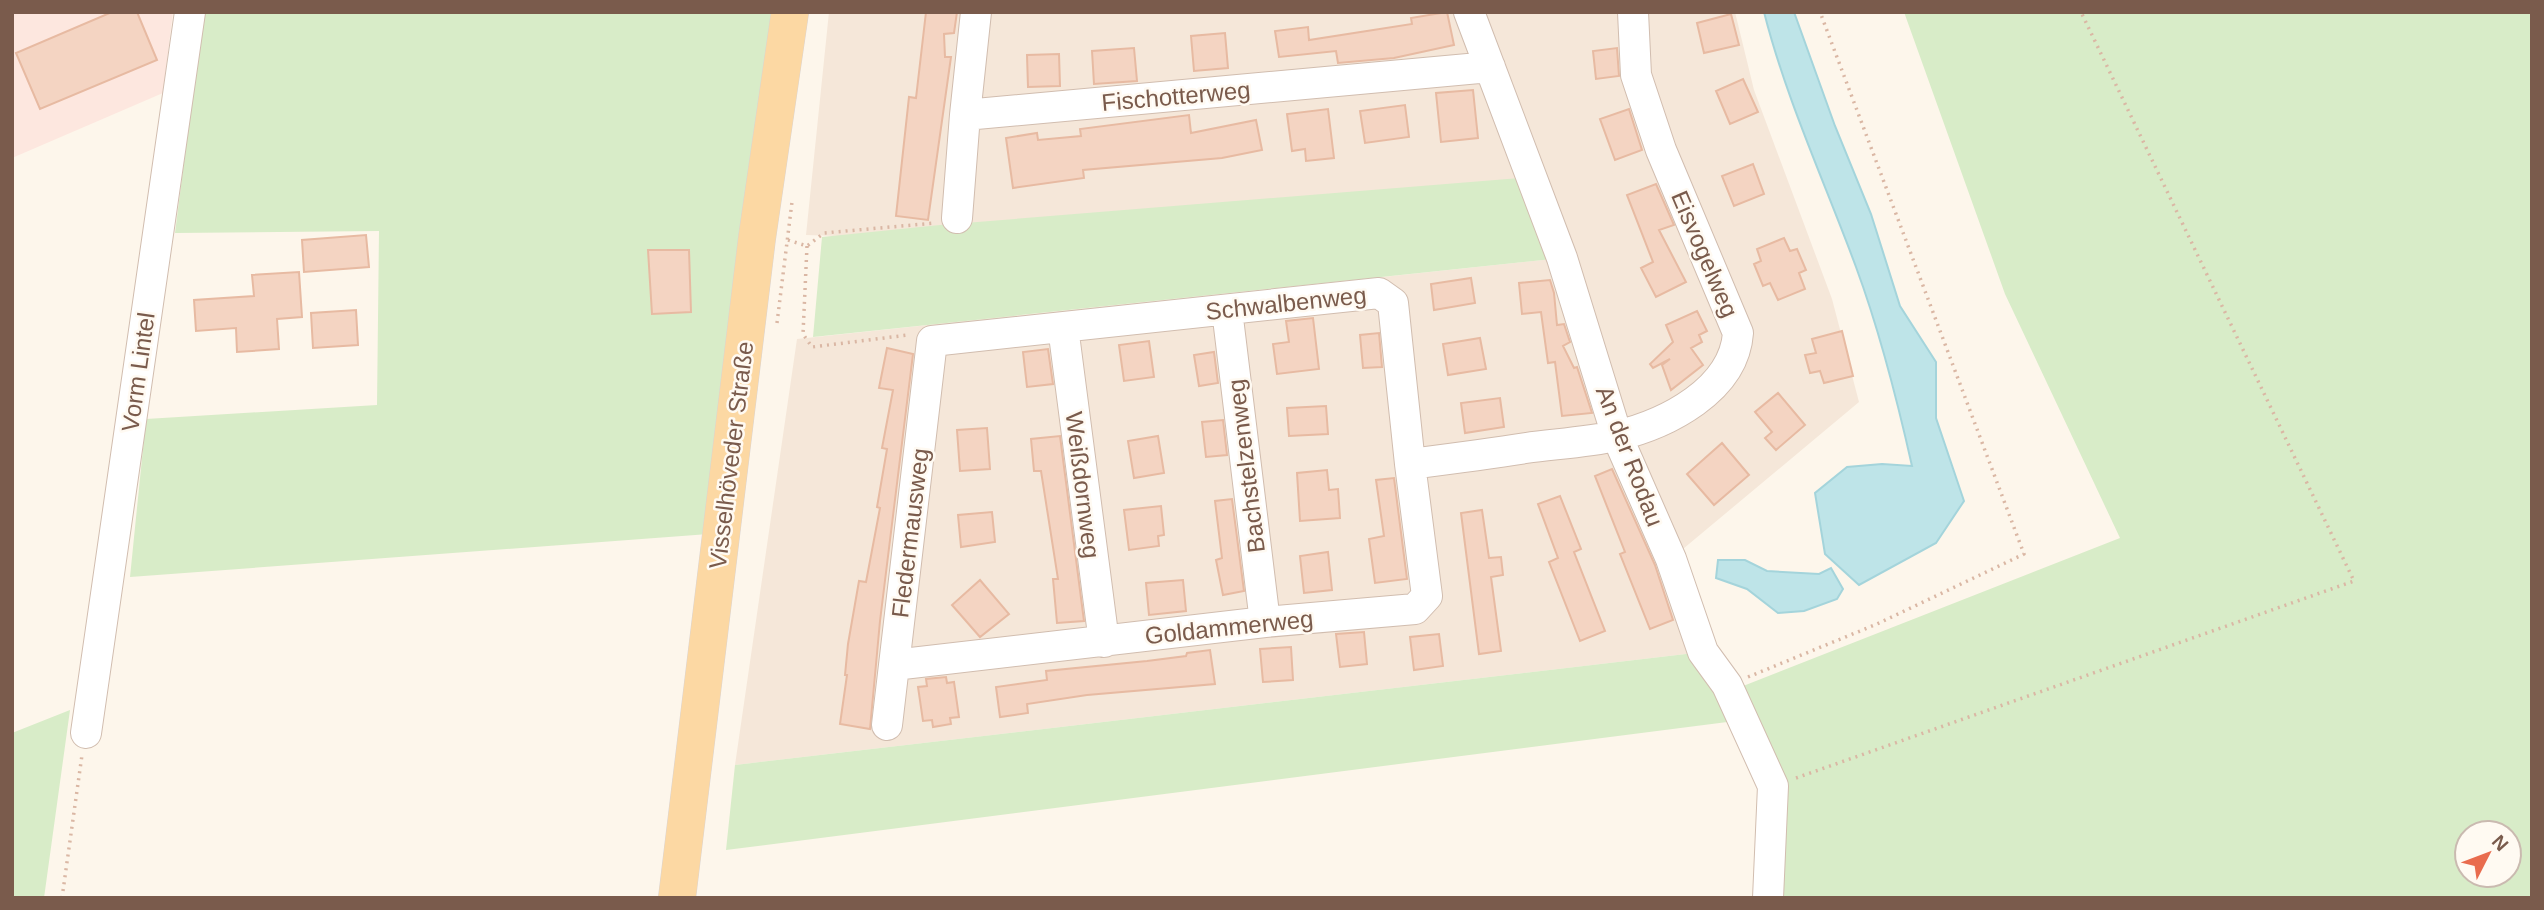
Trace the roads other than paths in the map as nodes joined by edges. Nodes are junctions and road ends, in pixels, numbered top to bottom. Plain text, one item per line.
1 (190, 12) edge
2 (790, 12) edge
3 (976, 12) edge
4 (1468, 12) edge
5 (1633, 12) edge
6 (1490, 67) junction
7 (965, 116) junction
8 (957, 218) road end
9 (1227, 310) junction
10 (1063, 327) junction
11 (932, 341) joint
12 (1617, 436) junction
13 (1410, 464) junction
14 (1265, 622) junction
15 (1104, 642) junction
16 (894, 666) junction
17 (887, 725) dead end
18 (86, 733) road end
19 (677, 898) edge
20 (1768, 898) edge

1 - 18 street, Vorm Lintel
2 - 19 main road, Visselhöveder Straße
3 - 7 street
4 - 6 street, An der Rodau
5 - 12 street, Eisvogelweg
6 - 7 street, Fischotterweg
6 - 12 street, An der Rodau
7 - 8 street
9 - 10 street, Schwalbenweg
9 - 13 street, Schwalbenweg
9 - 14 street, Bachstelzenweg
10 - 11 street, Schwalbenweg
10 - 15 street, Weißdornweg
11 - 16 street, Fledermausweg
12 - 13 street
12 - 20 street, An der Rodau
13 - 14 street, Goldammerweg
14 - 15 street, Goldammerweg
15 - 16 street, Goldammerweg
16 - 17 street, Fledermausweg

